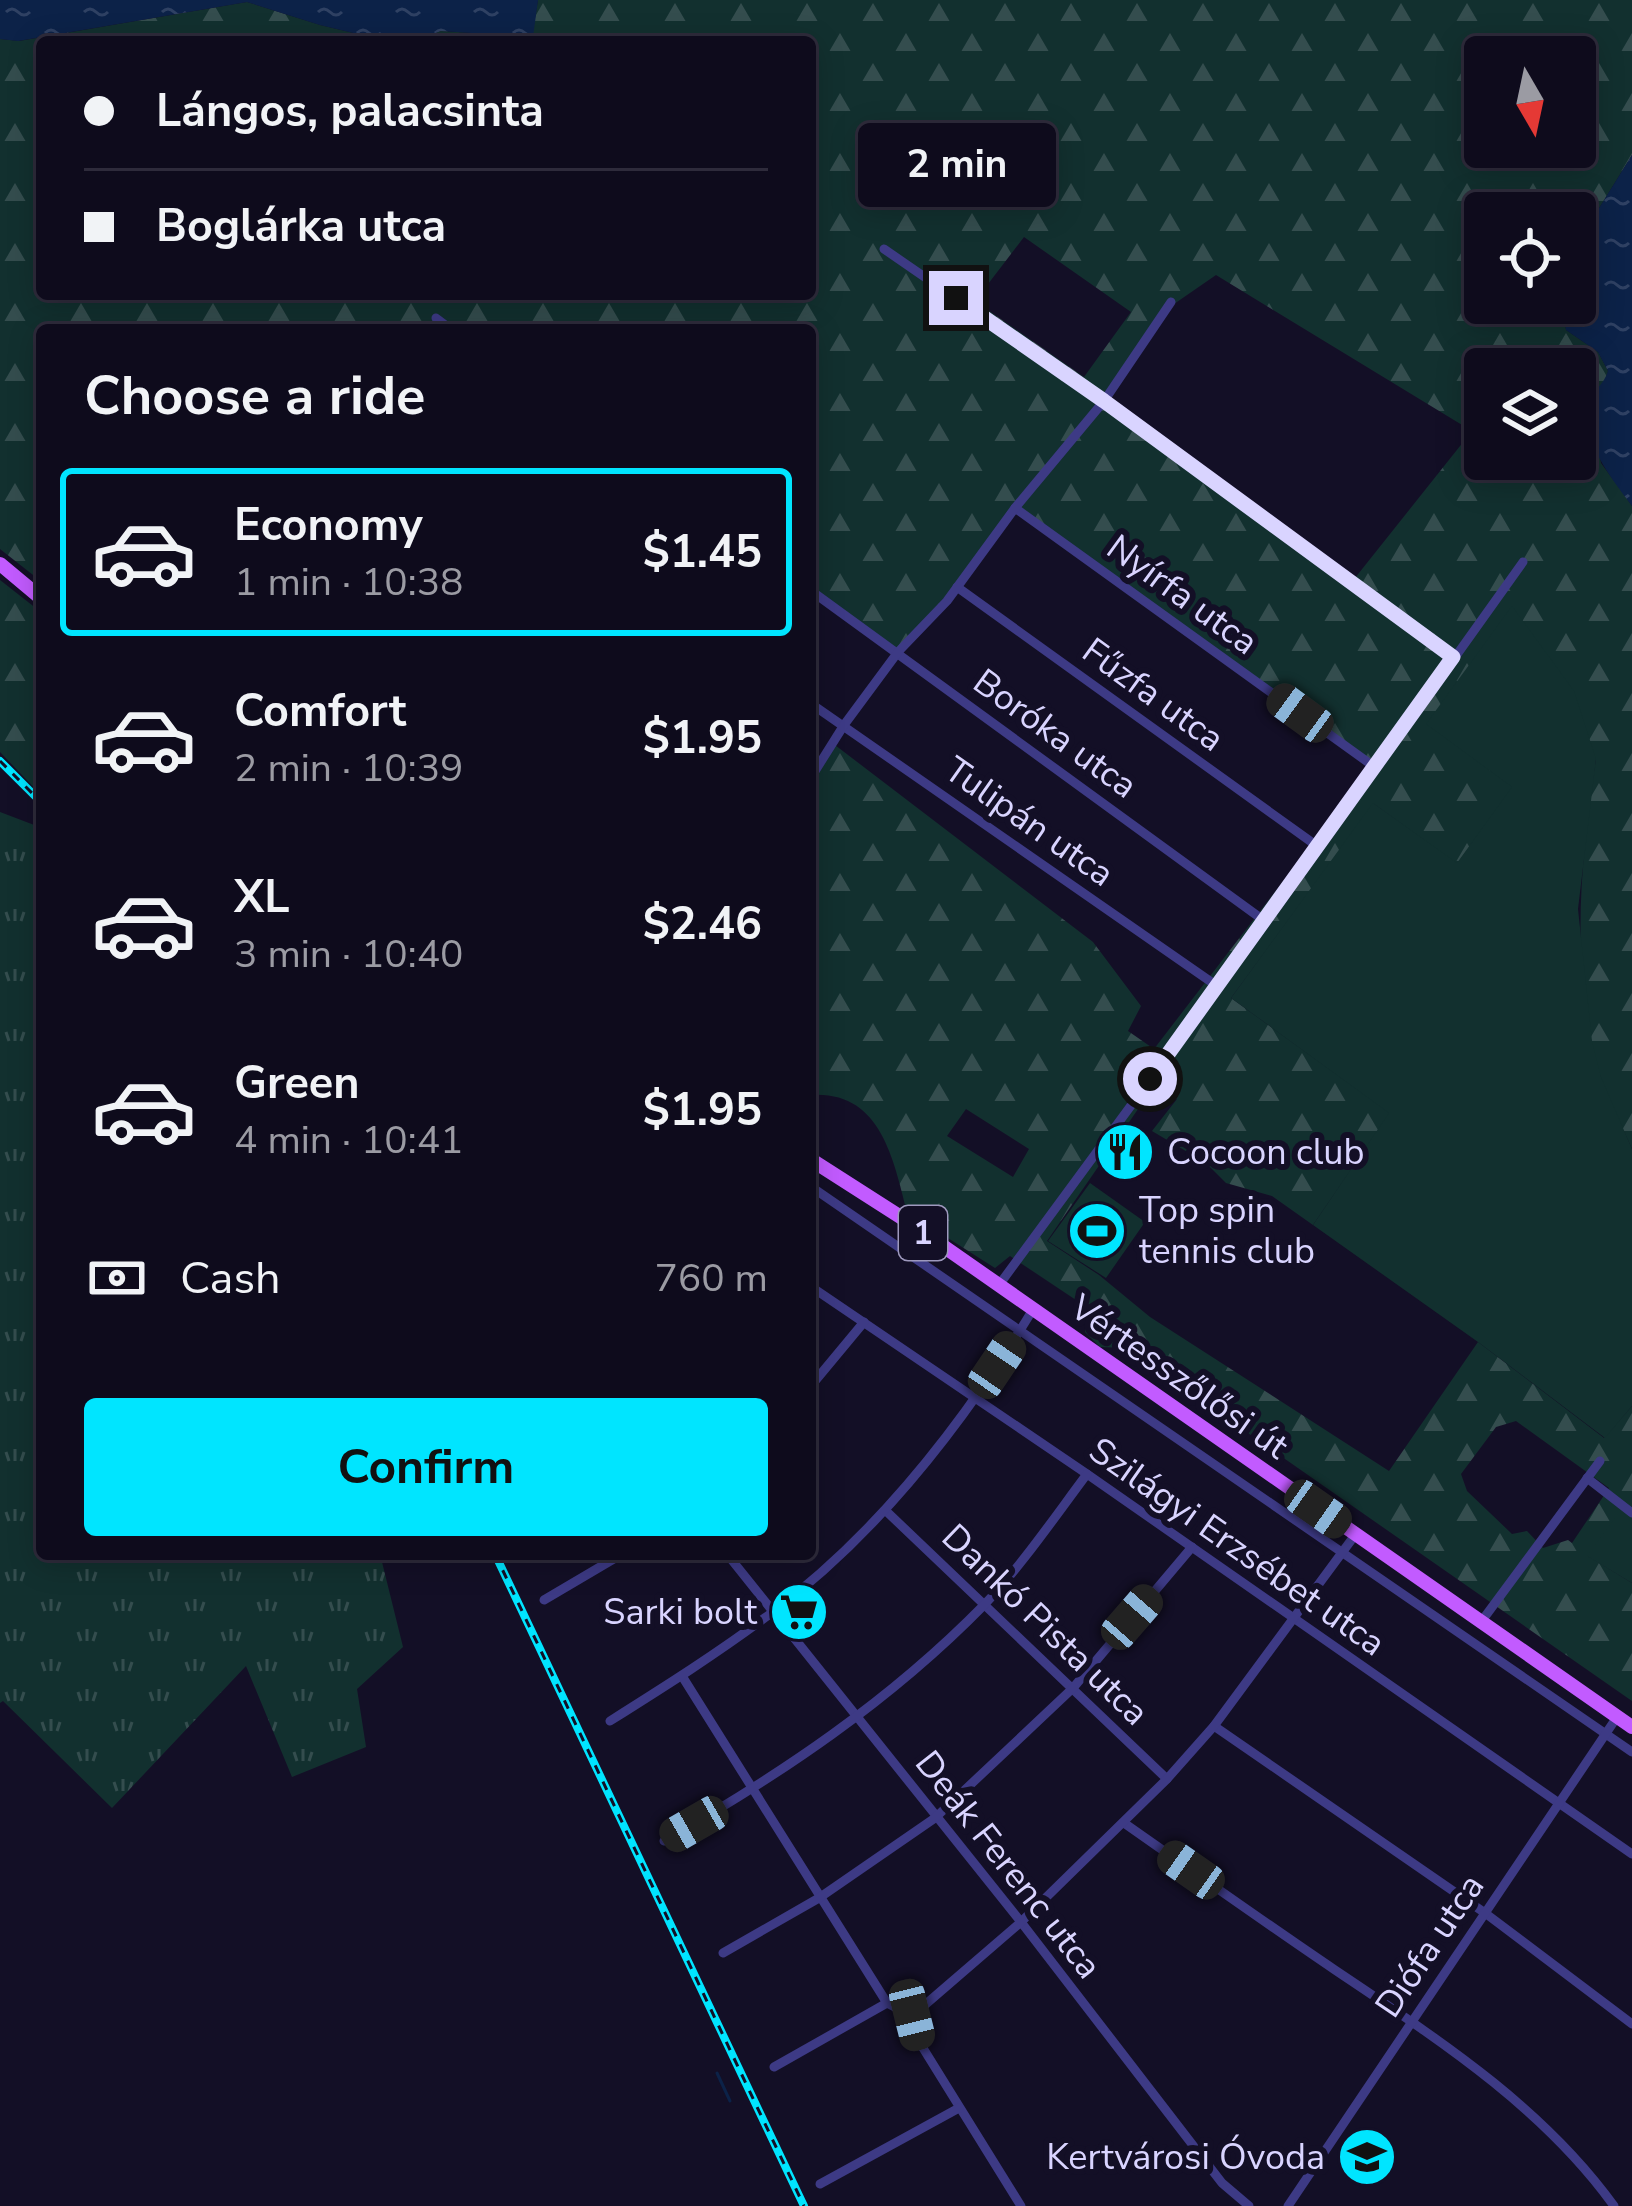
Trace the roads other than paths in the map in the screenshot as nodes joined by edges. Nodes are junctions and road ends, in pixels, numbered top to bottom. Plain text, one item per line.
1 (884, 249) dead end
2 (1171, 302) dead end
3 (436, 318) dead end
4 (444, 324) edge
5 (1104, 401) junction
6 (1015, 508) junction
7 (1523, 562) dead end
8 (0, 564) edge
9 (957, 587) junction
10 (36, 594) edge
11 (816, 594) edge
12 (898, 652) junction
13 (1453, 657) junction
14 (816, 707) edge
15 (844, 725) junction
16 (1376, 768) junction
17 (816, 769) edge
18 (1317, 846) junction
19 (1266, 922) junction
20 (1216, 986) junction
21 (816, 1163) edge
22 (816, 1190) edge
23 (999, 1286) junction
24 (816, 1290) edge
25 (1032, 1311) junction
26 (864, 1322) junction
27 (1020, 1330) junction
28 (816, 1381) edge
29 (973, 1399) junction
30 (1600, 1461) dead end
31 (1087, 1474) junction
32 (1587, 1478) junction
33 (885, 1510) junction
34 (1632, 1514) edge
35 (1354, 1535) junction
36 (1192, 1547) junction
37 (1342, 1552) junction
38 (612, 1560) edge
39 (732, 1560) edge
40 (544, 1600) dead end
41 (985, 1604) junction
42 (773, 1612) junction
43 (1294, 1620) junction
44 (1481, 1622) junction
45 (682, 1676) junction
46 (1072, 1688) junction
47 (1617, 1717) junction
48 (858, 1718) junction
49 (610, 1720) dead end
50 (1214, 1726) junction
51 (1632, 1727) edge
52 (1606, 1734) junction
53 (1632, 1752) edge
54 (1167, 1779) junction
55 (754, 1790) junction
56 (1559, 1804) junction
57 (935, 1818) junction
58 (1124, 1823) junction
59 (664, 1841) dead end
60 (1632, 1855) edge
61 (820, 1898) junction
62 (1485, 1913) junction
63 (1021, 1922) junction
64 (723, 1953) dead end
65 (887, 2003) junction
66 (912, 2015) junction
67 (1411, 2021) junction
68 (1632, 2024) edge
69 (774, 2067) dead end
70 (959, 2108) junction
71 (820, 2184) dead end
72 (1021, 2206) edge
73 (1249, 2206) edge
74 (1288, 2206) edge
75 (1614, 2206) edge

1 - 5 street
2 - 5 street
3 - 4 street
5 - 6 street
5 - 13 street
6 - 9 street
6 - 16 street, Nyírfa utca
7 - 13 street
8 - 10 main road
9 - 12 street
9 - 18 street, Fűzfa utca
11 - 12 street, Boróka utca
12 - 15 street
12 - 19 street, Boróka utca
13 - 16 street
14 - 15 street, Tulipán utca
15 - 17 street
15 - 20 street, Tulipán utca
16 - 18 street
18 - 19 street
19 - 20 street
20 - 23 street
21 - 23 main road, Vértesszőlősi út / 1
22 - 27 street, Vértesszőlősi út
23 - 25 main road, Vértesszőlősi út / 1
24 - 26 street, Szilágyi Erzsébet utca
25 - 27 street
25 - 35 main road, Vértesszőlősi út / 1
26 - 28 street
26 - 29 street, Szilágyi Erzsébet utca
27 - 29 street
27 - 37 street, Vértesszőlősi út
29 - 31 street, Szilágyi Erzsébet utca
29 - 33 street
30 - 32 street
31 - 36 street, Szilágyi Erzsébet utca
31 - 41 street
32 - 34 street
32 - 44 street
33 - 41 street, Dankó Pista utca
33 - 42 street
35 - 37 street
35 - 44 main road, Vértesszőlősi út / 1
36 - 43 street, Szilágyi Erzsébet utca
36 - 46 street
37 - 43 street
37 - 52 street, Vértesszőlősi út
38 - 40 street
39 - 42 street, Deák Ferenc utca
41 - 46 street, Dankó Pista utca
41 - 48 street
42 - 45 street
42 - 48 street, Deák Ferenc utca
43 - 50 street
43 - 56 street, Szilágyi Erzsébet utca
44 - 47 main road, Vértesszőlősi út / 1
45 - 49 street
45 - 55 street
46 - 54 street, Dankó Pista utca
46 - 57 street
47 - 51 main road, Vértesszőlősi út / 1
47 - 52 street, Diófa utca
48 - 55 street
48 - 57 street, Deák Ferenc utca
50 - 54 street
50 - 62 street
52 - 53 street, Vértesszőlősi út
52 - 56 street, Diófa utca
54 - 58 street
55 - 59 street
55 - 61 street
56 - 60 street, Szilágyi Erzsébet utca
56 - 62 street, Diófa utca
57 - 61 street
57 - 63 street, Deák Ferenc utca
58 - 63 street
58 - 67 street
61 - 64 street
61 - 65 street
62 - 67 street, Diófa utca
62 - 68 street
63 - 66 street
63 - 73 street, Deák Ferenc utca
65 - 66 street
65 - 69 street
66 - 70 street
67 - 74 street, Diófa utca
67 - 75 street
70 - 71 street
70 - 72 street

